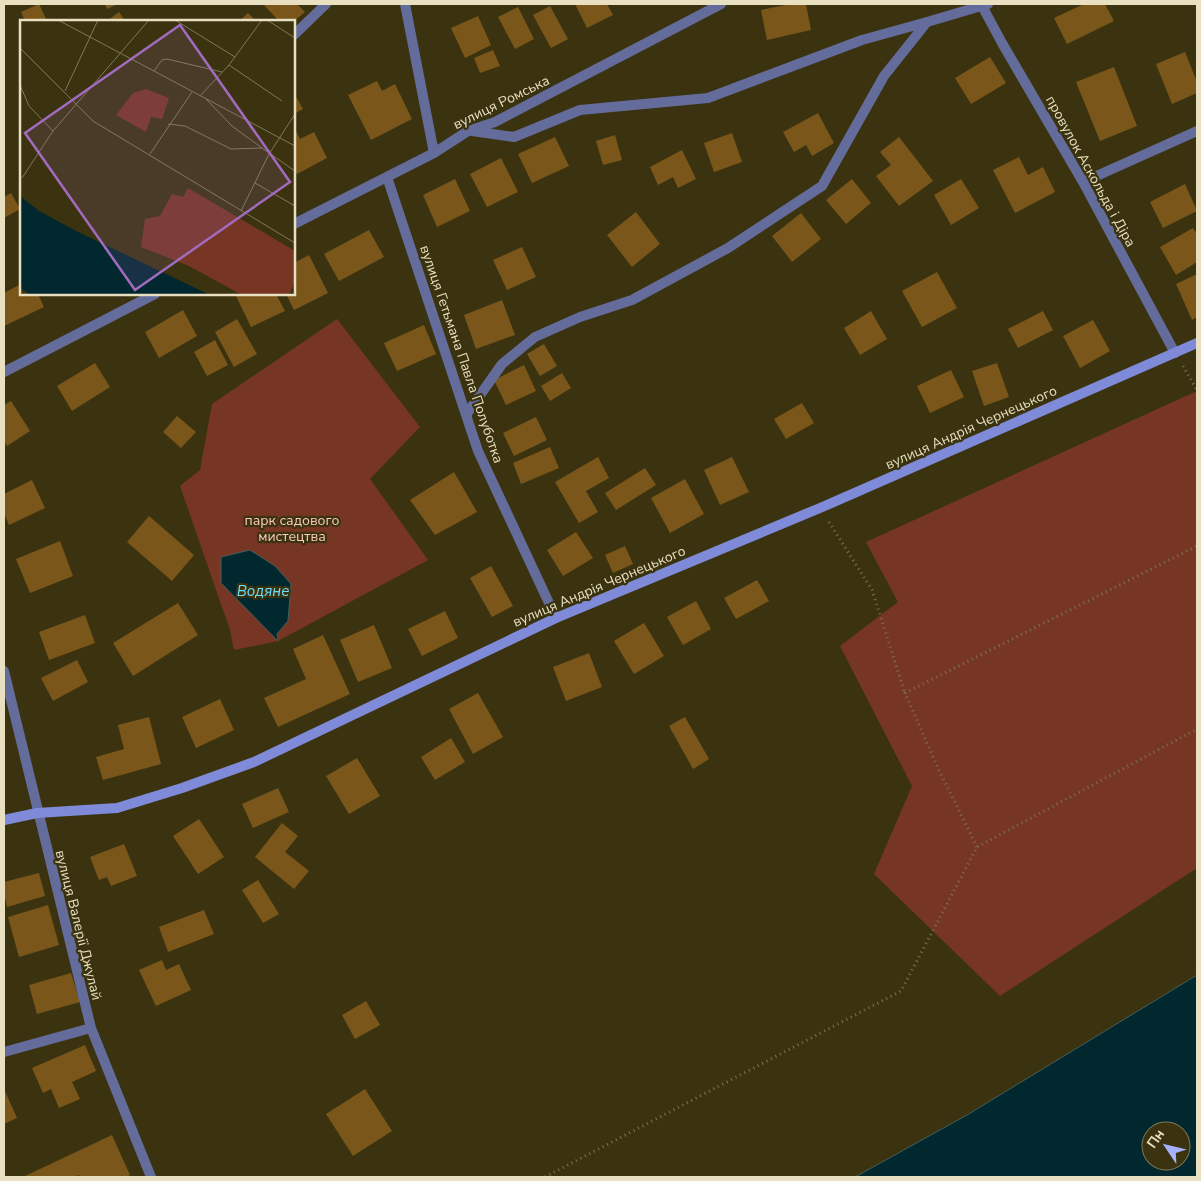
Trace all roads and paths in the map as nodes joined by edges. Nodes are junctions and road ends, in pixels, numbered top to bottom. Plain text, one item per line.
1 (326, 4) edge
2 (405, 4) edge
3 (721, 4) edge
4 (984, 5) edge
5 (927, 22) junction
6 (295, 34) edge
7 (468, 131) junction
8 (1197, 131) edge
9 (434, 153) junction
10 (387, 177) junction
11 (1083, 182) junction
12 (295, 223) edge
13 (149, 295) edge
14 (1197, 343) edge
15 (1175, 353) junction
16 (4, 372) edge
17 (1197, 390) edge
18 (466, 415) junction
19 (820, 508) junction
20 (1197, 546) edge
21 (556, 618) junction
22 (4, 671) edge
23 (905, 693) junction
24 (1197, 729) edge
25 (37, 813) junction
26 (4, 820) edge
27 (977, 847) junction
28 (91, 1028) junction
29 (4, 1052) edge
30 (151, 1177) edge
31 (544, 1177) edge

1 - 6 street
2 - 9 street
3 - 7 street, вулиця Ромська
4 - 5 street
4 - 11 street, провулок Аскольда і Діра
5 - 7 street
5 - 18 street
7 - 9 street, вулиця Ромська
8 - 11 street
9 - 10 street, вулиця Ромська
10 - 12 street, вулиця Ромська
10 - 18 street, вулиця Гетьмана Павла Полуботка
11 - 15 street, провулок Аскольда і Діра
13 - 16 street
14 - 15 street, вулиця Андрія Чернецького
15 - 17 path
15 - 19 street, вулиця Андрія Чернецького
18 - 21 street, вулиця Гетьмана Павла Полуботка
19 - 21 street, вулиця Андрія Чернецького
19 - 23 path
20 - 23 path
21 - 25 street, вулиця Андрія Чернецького
22 - 25 street, вулиця Валерії Джулай
23 - 27 path
24 - 27 path
25 - 26 street, вулиця Андрія Чернецького
25 - 28 street, вулиця Валерії Джулай
27 - 31 path
28 - 29 street
28 - 30 street, вулиця Валерії Джулай

